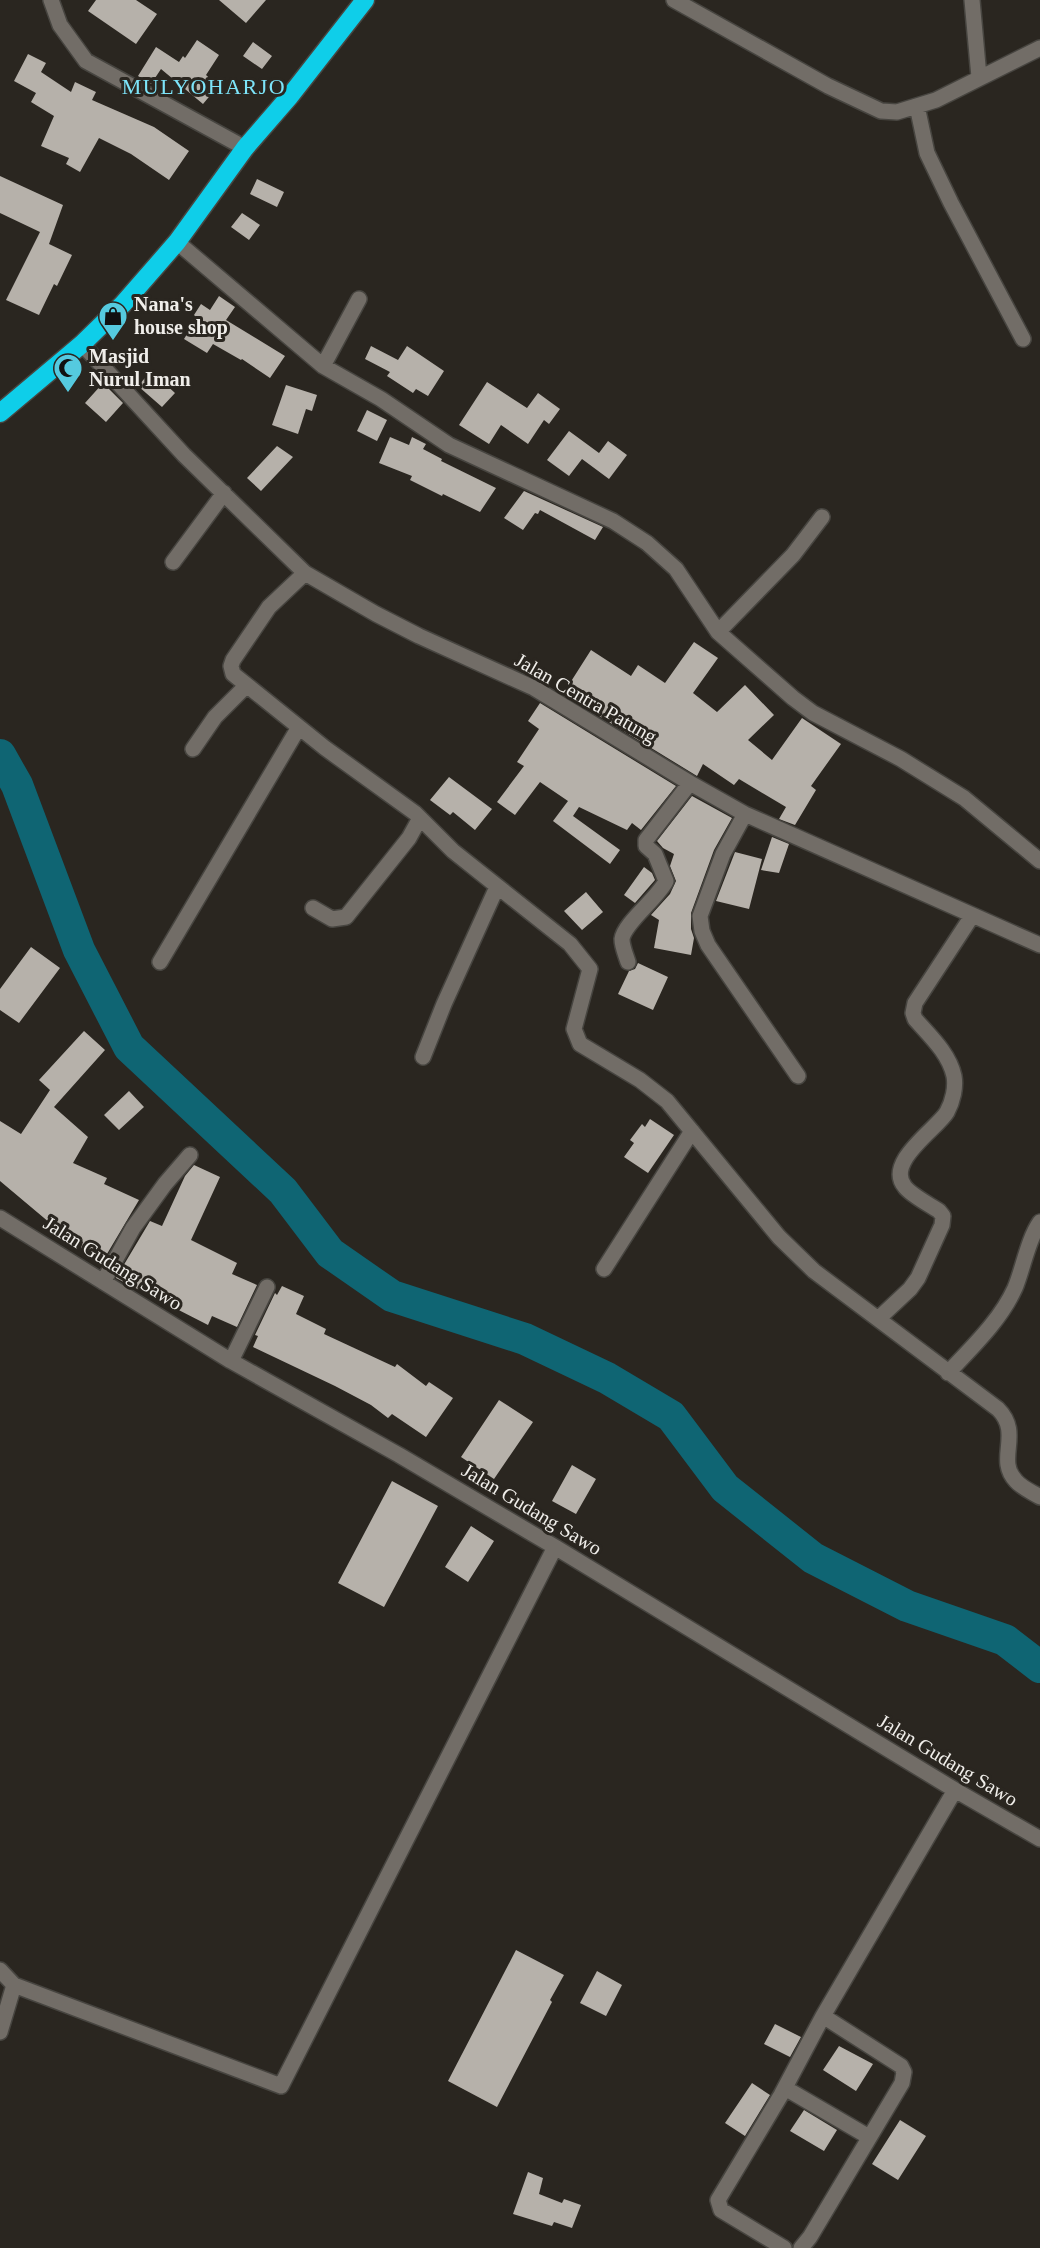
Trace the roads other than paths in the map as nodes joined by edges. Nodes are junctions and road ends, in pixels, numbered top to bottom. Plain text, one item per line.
1 (51, 0) edge
2 (365, 0) edge
3 (674, 0) edge
4 (972, 0) edge
5 (1040, 48) edge
6 (979, 77) junction
7 (917, 106) junction
8 (245, 148) junction
9 (177, 242) junction
10 (359, 299) dead end
11 (1023, 339) dead end
12 (82, 344) junction
13 (323, 366) junction
14 (0, 413) edge
15 (224, 493) junction
16 (822, 517) dead end
17 (173, 562) dead end
18 (305, 573) junction
19 (718, 632) junction
20 (246, 686) junction
21 (299, 727) junction
22 (193, 749) dead end
23 (690, 783) junction
24 (745, 814) junction
25 (420, 819) junction
26 (1040, 861) edge
27 (497, 887) junction
28 (313, 908) dead end
29 (972, 916) junction
30 (1040, 945) edge
31 (160, 962) dead end
32 (628, 962) dead end
33 (423, 1058) dead end
34 (798, 1076) dead end
35 (692, 1131) junction
36 (190, 1155) dead end
37 (0, 1218) edge
38 (1040, 1222) edge
39 (604, 1269) dead end
40 (103, 1282) junction
41 (267, 1287) dead end
42 (878, 1319) junction
43 (231, 1361) junction
44 (948, 1373) junction
45 (1040, 1497) edge
46 (555, 1547) junction
47 (955, 1790) junction
48 (1040, 1839) edge
49 (0, 1970) edge
50 (14, 1985) junction
51 (823, 2016) junction
52 (0, 2032) edge
53 (785, 2088) junction
54 (869, 2137) junction
55 (784, 2248) edge
56 (801, 2248) edge

1 - 8 street
2 - 8 highway
3 - 7 street
4 - 6 street
5 - 6 street
6 - 7 street
7 - 11 street
8 - 9 highway
9 - 12 highway
9 - 13 street
10 - 13 street
12 - 14 highway
12 - 15 street, Jalan Centra Patung
13 - 19 street
15 - 17 street
15 - 18 street, Jalan Centra Patung
16 - 19 street
18 - 20 street
18 - 23 street, Jalan Centra Patung
19 - 26 street
20 - 21 street
20 - 22 street
21 - 25 street
21 - 31 street
23 - 24 street, Jalan Centra Patung
23 - 32 street
24 - 29 street, Jalan Centra Patung
24 - 34 street
25 - 27 street
25 - 28 street
27 - 33 street
27 - 35 street
29 - 30 street, Jalan Centra Patung
29 - 42 street
35 - 39 street
35 - 42 street
36 - 40 street
37 - 40 street, Jalan Gudang Sawo
38 - 44 street
40 - 43 street, Jalan Gudang Sawo
41 - 43 street
42 - 44 street
43 - 46 street, Jalan Gudang Sawo
44 - 45 street
46 - 47 street, Jalan Gudang Sawo
46 - 50 street
47 - 48 street, Jalan Gudang Sawo
47 - 51 street
49 - 50 street
50 - 52 street
51 - 53 street
51 - 54 street
53 - 54 street
53 - 55 street
54 - 56 street

